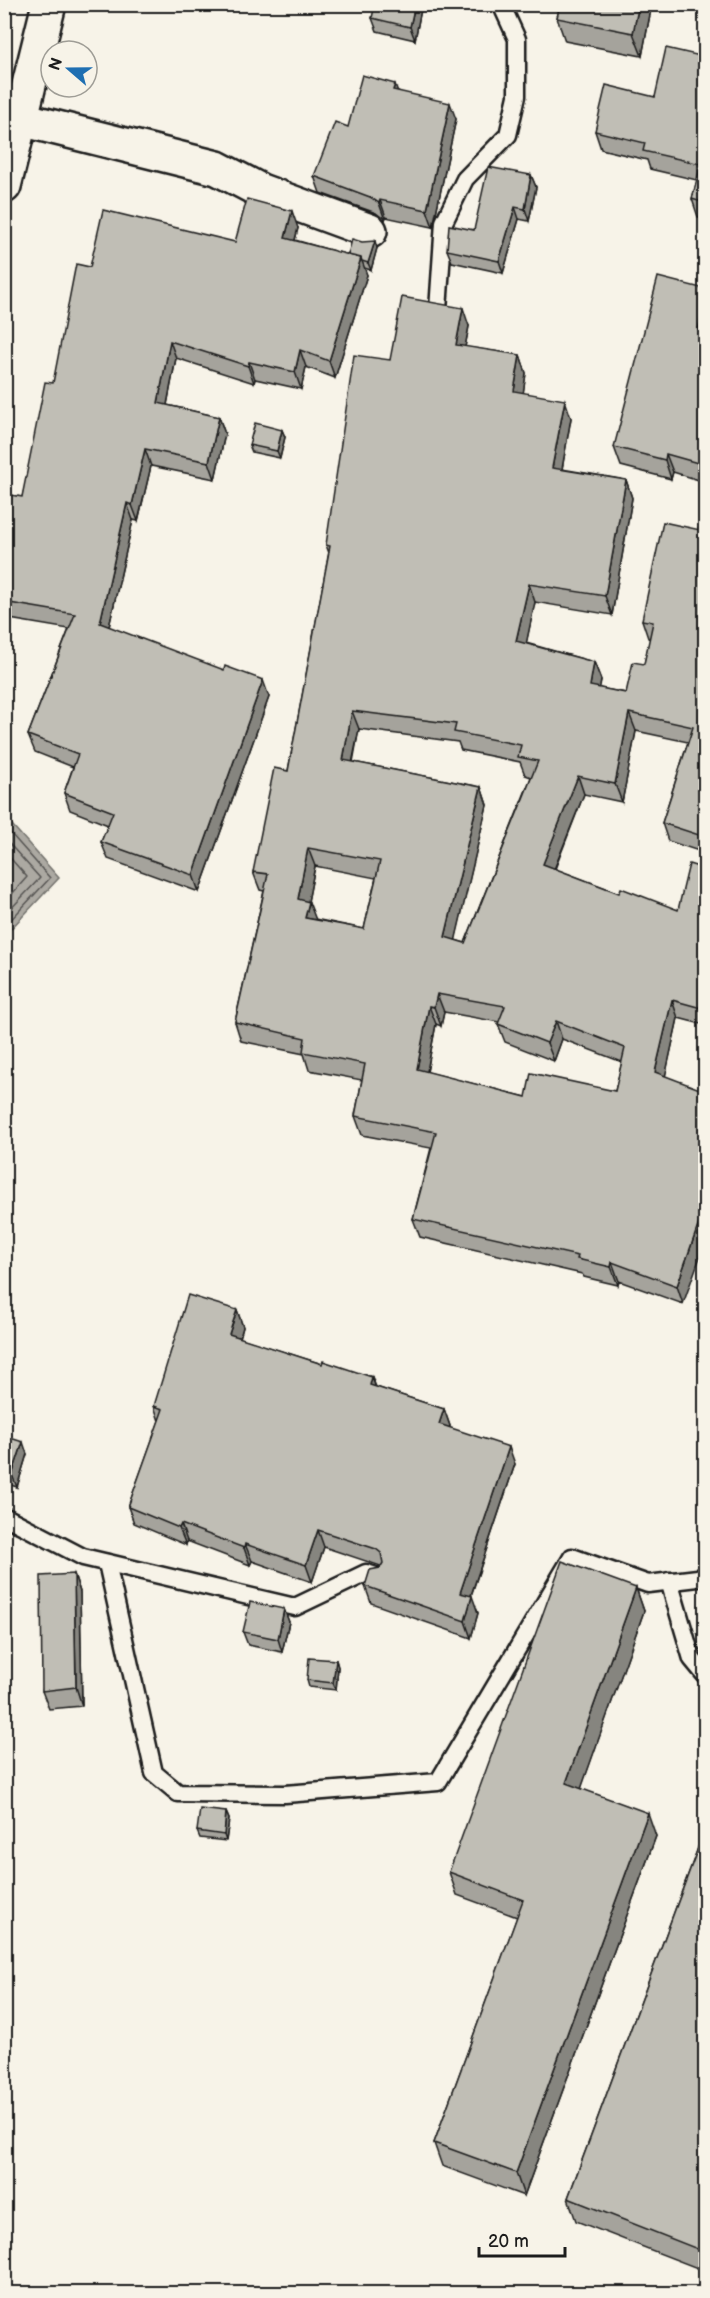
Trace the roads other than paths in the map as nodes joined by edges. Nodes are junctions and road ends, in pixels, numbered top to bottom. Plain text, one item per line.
1 (49, 4) edge
2 (501, 4) edge
3 (21, 119) junction
4 (4, 186) edge
5 (370, 231) dead end
6 (438, 310) edge
7 (4, 1516) edge
8 (107, 1563) junction
9 (705, 1576) edge
10 (379, 1577) edge
11 (669, 1581) junction
12 (705, 1676) edge

1 - 3 street
2 - 6 lane
3 - 4 street
3 - 5 street
7 - 8 lane
8 - 10 lane
8 - 11 lane
9 - 11 lane
11 - 12 lane

